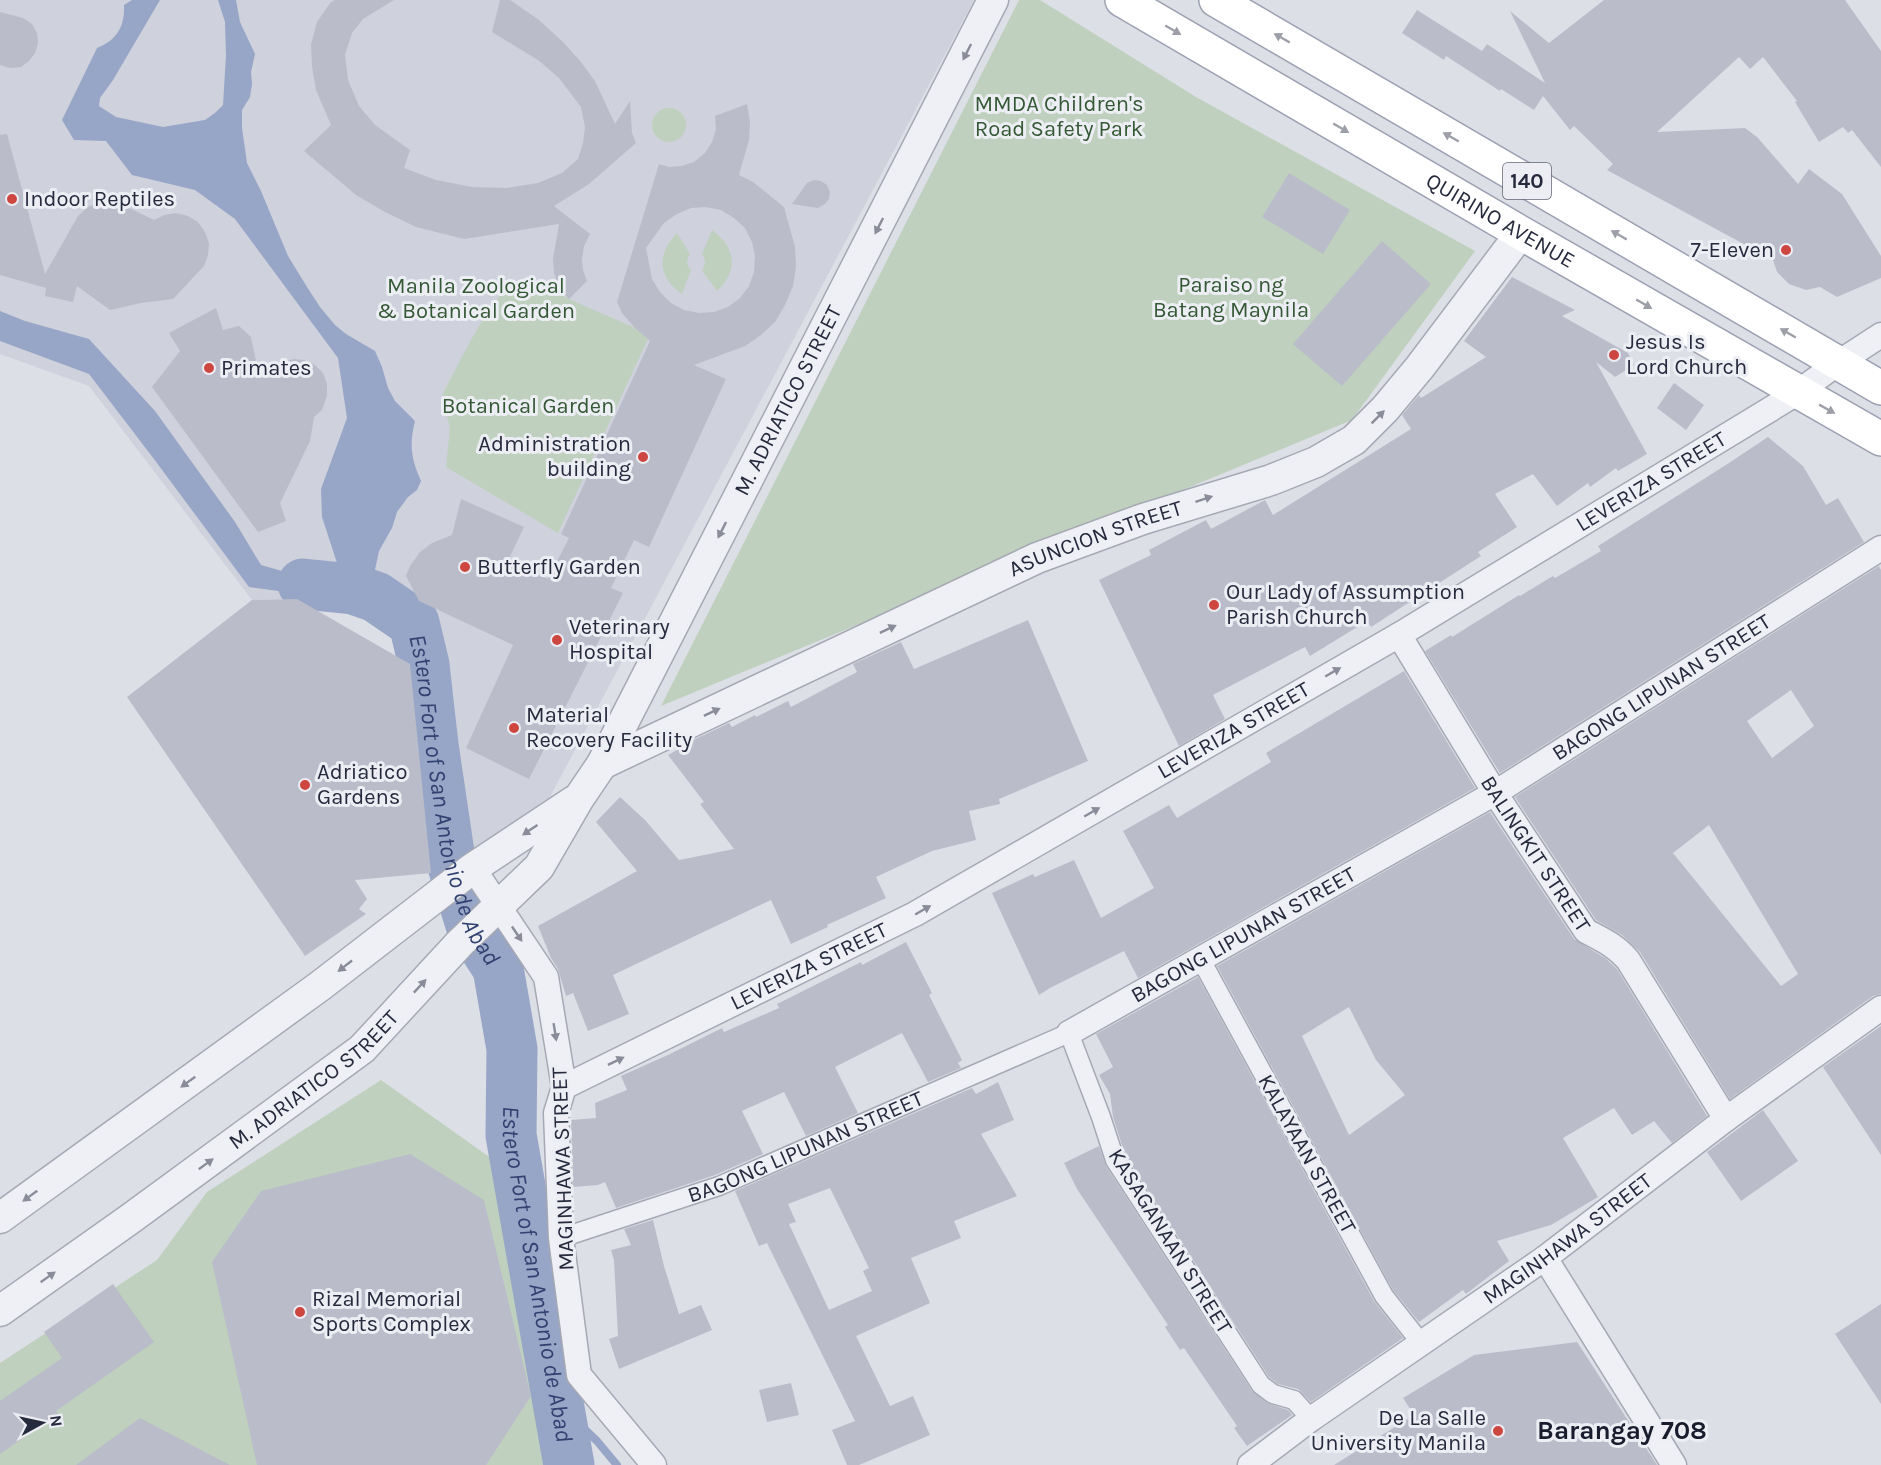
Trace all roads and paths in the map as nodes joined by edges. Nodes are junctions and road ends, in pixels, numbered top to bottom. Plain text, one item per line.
1 (993, 0) edge
2 (1122, 0) edge
3 (1216, 0) edge
4 (1521, 233) junction
5 (1881, 335) edge
6 (1838, 363) junction
7 (1881, 388) edge
8 (1797, 393) junction
9 (1881, 440) edge
10 (1881, 548) edge
11 (1399, 635) junction
12 (602, 764) junction
13 (1494, 793) junction
14 (579, 798) junction
15 (471, 869) junction
16 (494, 910) junction
17 (1200, 958) junction
18 (1881, 1008) edge
19 (1069, 1033) junction
20 (564, 1087) junction
21 (1726, 1119) junction
22 (0, 1218) edge
23 (561, 1238) junction
24 (1545, 1258) junction
25 (0, 1311) edge
26 (1421, 1343) junction
27 (1311, 1419) junction
28 (654, 1465) edge
29 (1250, 1465) edge
30 (1674, 1465) edge

1 -> 12 street, M. ADRIATICO STREET
2 -> 4 main road, QUIRINO AVENUE / 140
6 -> 3 main road, 140
4 -> 8 main road, QUIRINO AVENUE / 140
12 -> 4 street, ASUNCION STREET
5 - 6 street, LEVERIZA STREET
6 - 7 main road, 140
6 - 8 street, LEVERIZA STREET
8 -> 9 main road, QUIRINO AVENUE / 140
8 - 11 street, LEVERIZA STREET
10 - 13 street, BAGONG LIPUNAN STREET
11 - 13 street, BALINGKIT STREET
20 -> 11 street, LEVERIZA STREET
12 - 14 street, M. ADRIATICO STREET
13 - 17 street, BAGONG LIPUNAN STREET
13 - 21 street, BALINGKIT STREET
14 -> 15 street, M. ADRIATICO STREET
14 - 16 street, M. ADRIATICO STREET
15 - 16 street, MAGINHAWA STREET
15 -> 22 street, M. ADRIATICO STREET
16 -> 20 street, MAGINHAWA STREET
25 -> 16 street, M. ADRIATICO STREET
17 - 19 street, BAGONG LIPUNAN STREET
17 - 26 street, KALAYAAN STREET
18 - 21 street, MAGINHAWA STREET
19 - 23 street, BAGONG LIPUNAN STREET
19 - 27 street, KASAGANAAN STREET
20 - 23 street, MAGINHAWA STREET
21 - 24 street, MAGINHAWA STREET
23 - 28 street, MAGINHAWA STREET
24 - 26 street, MAGINHAWA STREET
24 - 30 street
26 - 27 street, MAGINHAWA STREET
27 - 29 street, MAGINHAWA STREET

